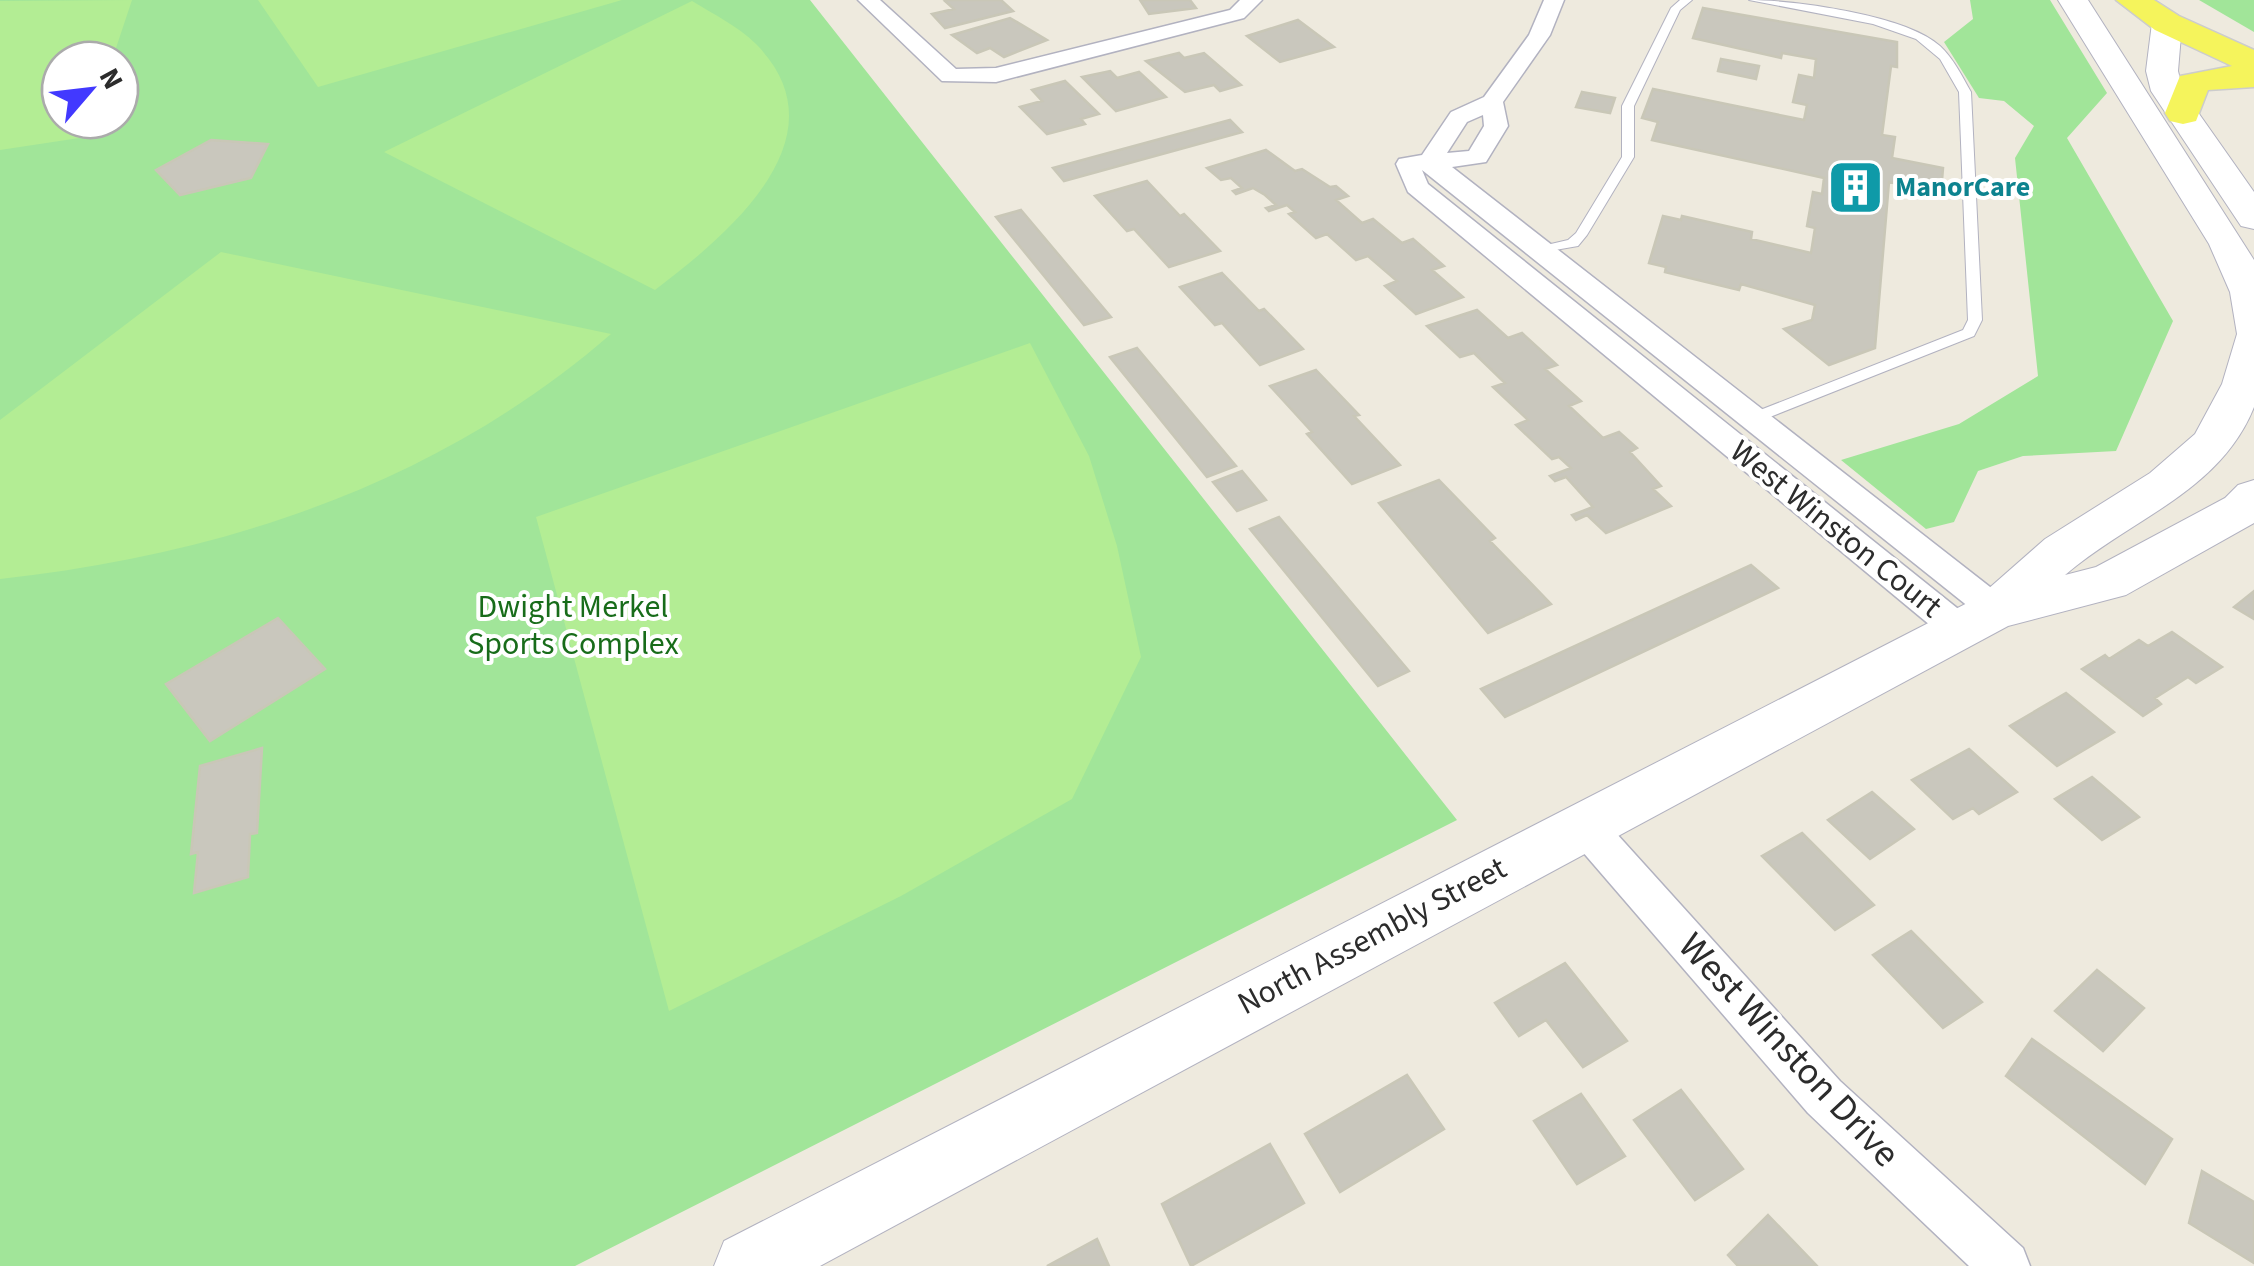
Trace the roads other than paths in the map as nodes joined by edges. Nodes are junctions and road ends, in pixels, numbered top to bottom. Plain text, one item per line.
1 (868, 0) edge
2 (1554, 0) edge
3 (1687, 0) edge
4 (1754, 0) edge
5 (2073, 0) edge
6 (2132, 0) edge
7 (1252, 1) edge
8 (2170, 8) edge
9 (2254, 34) edge
10 (2254, 64) edge
11 (2254, 78) edge
12 (1492, 102) junction
13 (2183, 113) junction
14 (1419, 163) junction
15 (2254, 218) edge
16 (1543, 250) junction
17 (1509, 262) junction
18 (2254, 328) edge
19 (2254, 339) edge
20 (1755, 418) junction
21 (1713, 428) junction
22 (2254, 452) edge
23 (2176, 481) junction
24 (2254, 496) edge
25 (1978, 620) junction
26 (1583, 824) junction
27 (749, 1266) edge
28 (2005, 1266) edge

1 - 7 street
2 - 12 street
3 - 16 lane
4 - 20 lane
5 - 18 main road
6 - 8 main road
8 - 9 main road
8 - 10 main road
8 - 13 main road
11 - 13 main road
12 - 14 street
12 - 14 street
13 - 15 main road
14 - 16 street, West Winston Court
14 - 17 street, West Winston Court
16 - 17 street
16 - 20 street, West Winston Court
17 - 21 street, West Winston Court
19 - 23 main road, North Assembly Street
20 - 21 street, West Winston Court
20 - 25 street, West Winston Court
21 - 25 street, West Winston Court
22 - 23 main road
23 - 25 main road, North Assembly Street
24 - 25 main road, North Assembly Street
25 - 26 main road, North Assembly Street
26 - 27 main road, North Assembly Street
26 - 28 street, West Winston Drive

